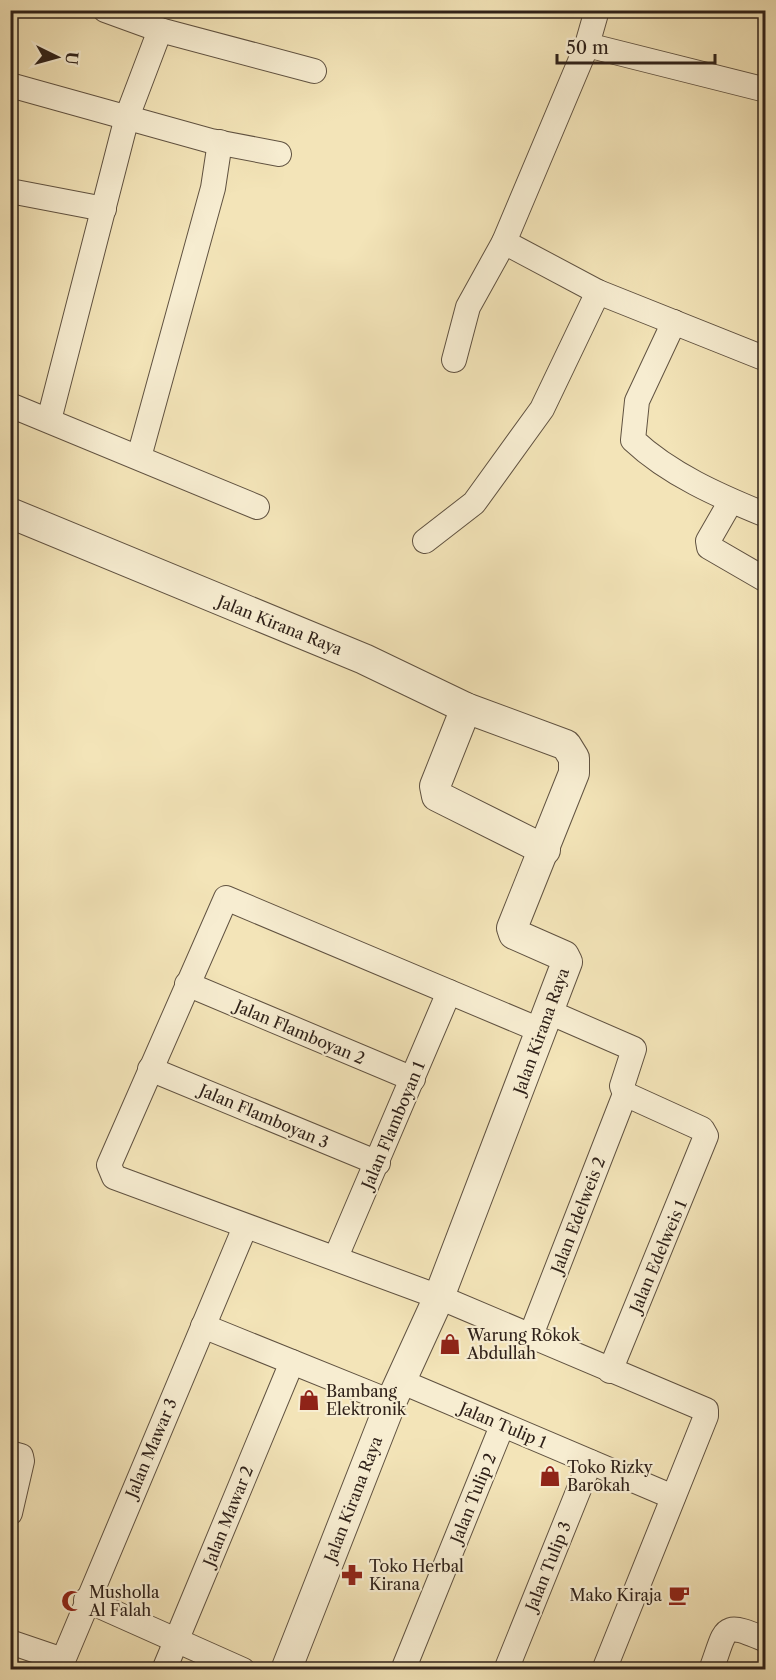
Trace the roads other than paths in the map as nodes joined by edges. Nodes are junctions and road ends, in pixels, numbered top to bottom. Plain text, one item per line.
1 (105, 10) edge
2 (597, 10) edge
3 (159, 30) junction
4 (587, 45) junction
5 (314, 71) dead end
6 (10, 85) edge
7 (765, 90) edge
8 (128, 117) junction
9 (220, 142) junction
10 (279, 154) dead end
11 (10, 191) edge
12 (104, 209) junction
13 (504, 242) junction
14 (598, 292) junction
15 (674, 322) junction
16 (765, 358) edge
17 (454, 360) dead end
18 (10, 405) edge
19 (49, 420) junction
20 (139, 457) junction
21 (731, 501) junction
22 (257, 507) dead end
23 (10, 513) edge
24 (765, 515) edge
25 (425, 541) dead end
26 (765, 580) edge
27 (466, 708) junction
28 (545, 850) junction
29 (187, 984) junction
30 (449, 992) junction
31 (545, 1022) junction
32 (150, 1069) junction
33 (413, 1079) junction
34 (625, 1094) junction
35 (378, 1163) junction
36 (245, 1227) junction
37 (336, 1257) junction
38 (439, 1297) junction
39 (203, 1326) junction
40 (531, 1335) junction
41 (292, 1362) junction
42 (610, 1371) junction
43 (395, 1392) junction
44 (502, 1426) junction
45 (14, 1454) edge
46 (590, 1462) junction
47 (673, 1497) junction
48 (10, 1513) edge
49 (86, 1600) junction
50 (765, 1640) edge
51 (176, 1641) junction
52 (15, 1644) edge
53 (61, 1665) edge
54 (164, 1670) edge
55 (243, 1670) edge
56 (286, 1670) edge
57 (403, 1670) edge
58 (506, 1670) edge
59 (604, 1670) edge
60 (711, 1670) edge

1 - 3 street
2 - 4 street
3 - 5 street
3 - 8 street
4 - 7 street
4 - 13 street
6 - 8 street
8 - 9 street
8 - 12 street
9 - 10 street
9 - 20 street
11 - 12 street
12 - 19 street
13 - 14 street
13 - 17 street
14 - 15 street
14 - 25 street
15 - 16 street
15 - 21 street
18 - 19 street
19 - 20 street
20 - 22 street
21 - 24 street
21 - 26 street
23 - 27 street, Jalan Kirana Raya
27 - 28 street
27 - 28 street, Jalan Kirana Raya
28 - 31 street, Jalan Kirana Raya
29 - 30 street
29 - 32 street
29 - 33 street, Jalan Flamboyan 2
30 - 31 street
30 - 33 street, Jalan Flamboyan 1
31 - 34 street, Jalan Edelweis 2
31 - 38 street, Jalan Kirana Raya
32 - 35 street, Jalan Flamboyan 3
32 - 36 street
33 - 35 street, Jalan Flamboyan 1
34 - 40 street, Jalan Edelweis 2
34 - 42 street, Jalan Edelweis 1
35 - 37 street, Jalan Flamboyan 1
36 - 37 street
36 - 39 street, Jalan Mawar 3
37 - 38 street
38 - 40 street
38 - 43 street, Jalan Kirana Raya
39 - 41 street, Jalan Tulip 1
39 - 49 street, Jalan Mawar 3
40 - 42 street
41 - 43 street, Jalan Tulip 1
41 - 51 street, Jalan Mawar 2
42 - 47 street
43 - 44 street, Jalan Tulip 1
43 - 56 street, Jalan Kirana Raya
44 - 46 street, Jalan Tulip 1
44 - 57 street, Jalan Tulip 2
45 - 48 street
46 - 47 street, Jalan Tulip 1
46 - 58 street, Jalan Tulip 3
47 - 59 street
49 - 51 street
49 - 53 street, Jalan Mawar 3
50 - 60 street
51 - 54 street, Jalan Mawar 2
51 - 55 street
52 - 53 street

